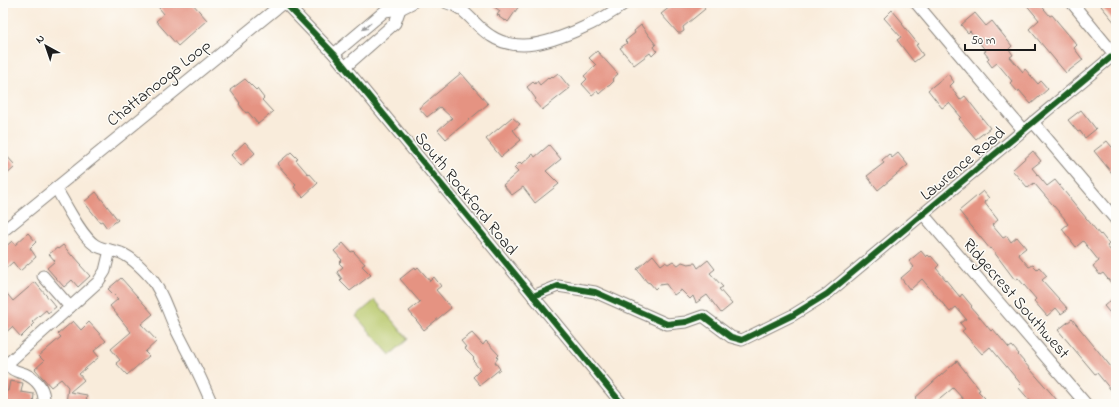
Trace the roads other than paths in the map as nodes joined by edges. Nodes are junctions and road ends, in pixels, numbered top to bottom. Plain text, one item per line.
1 (284, 3) edge
2 (412, 3) edge
3 (447, 3) edge
4 (625, 3) edge
5 (916, 3) edge
6 (1072, 3) edge
7 (400, 9) junction
8 (334, 54) junction
9 (1115, 54) edge
10 (345, 67) junction
11 (1033, 122) junction
12 (1023, 130) junction
13 (56, 188) junction
14 (923, 214) junction
15 (1116, 220) edge
16 (3, 231) edge
17 (110, 250) junction
18 (43, 276) dead end
19 (533, 296) junction
20 (70, 307) junction
21 (5, 363) edge
22 (44, 404) edge
23 (212, 404) edge
24 (622, 404) edge
25 (1086, 404) edge

1 - 8 street, South Rockford Road
1 - 13 street, Chattanooga Loop
2 - 7 street
3 - 4 street
5 - 12 street
6 - 9 street
7 -> 8 street
7 - 10 street
8 - 10 street, South Rockford Road
9 - 11 street, Lawrence Road
10 - 19 street, South Rockford Road
11 - 12 street, Lawrence Road
11 - 15 street
12 - 14 street, Lawrence Road
13 - 16 street, Chattanooga Loop
13 - 17 street
14 - 19 street, Lawrence Road
14 - 25 street, Ridgecrest Southwest
17 - 20 street
17 - 23 street
18 - 20 street
19 - 24 street, South Rockford Road
20 - 21 street
21 - 22 street

